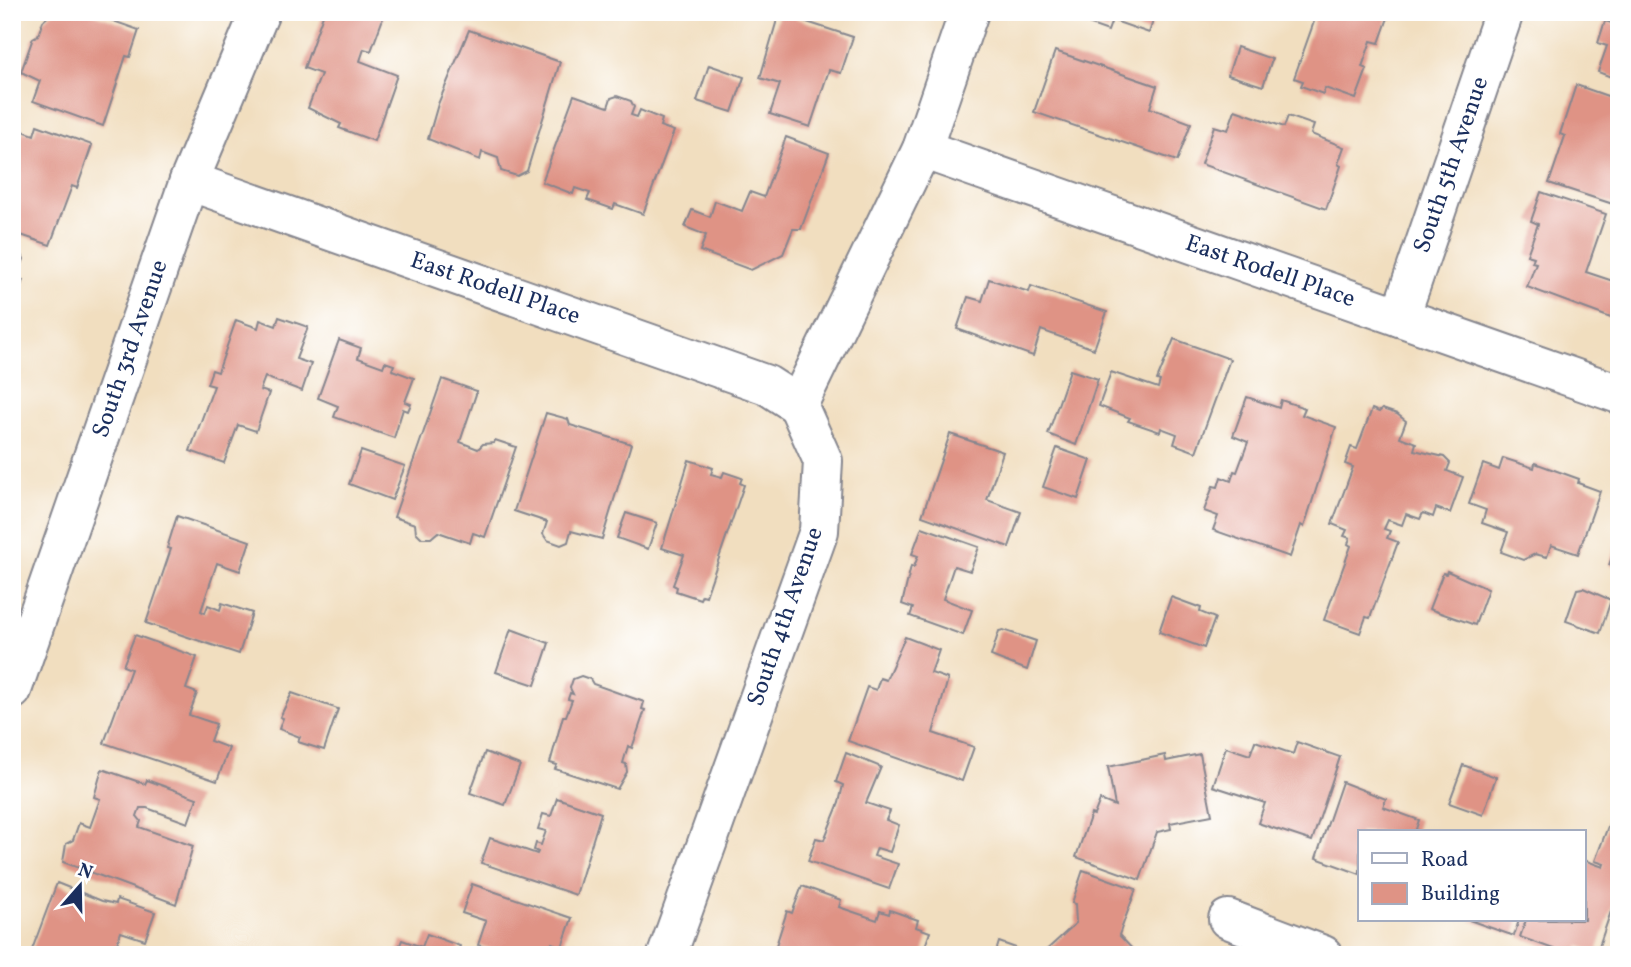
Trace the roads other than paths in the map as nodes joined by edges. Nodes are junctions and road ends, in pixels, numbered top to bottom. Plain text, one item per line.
1 (260, 12) edge
2 (969, 12) edge
3 (1504, 12) edge
4 (922, 149) junction
5 (189, 181) junction
6 (1400, 317) junction
7 (1619, 394) edge
8 (798, 405) junction
9 (12, 690) edge
10 (1228, 919) dead end
11 (667, 955) edge
12 (1323, 955) edge

1 - 5 street, South 3rd Avenue
2 - 4 street
3 - 6 street, South 5th Avenue
4 - 6 street, East Rodell Place
4 - 8 street
5 - 8 street, East Rodell Place
5 - 9 street, South 3rd Avenue
6 - 7 street, East Rodell Place
8 - 11 street, South 4th Avenue
10 - 12 street

